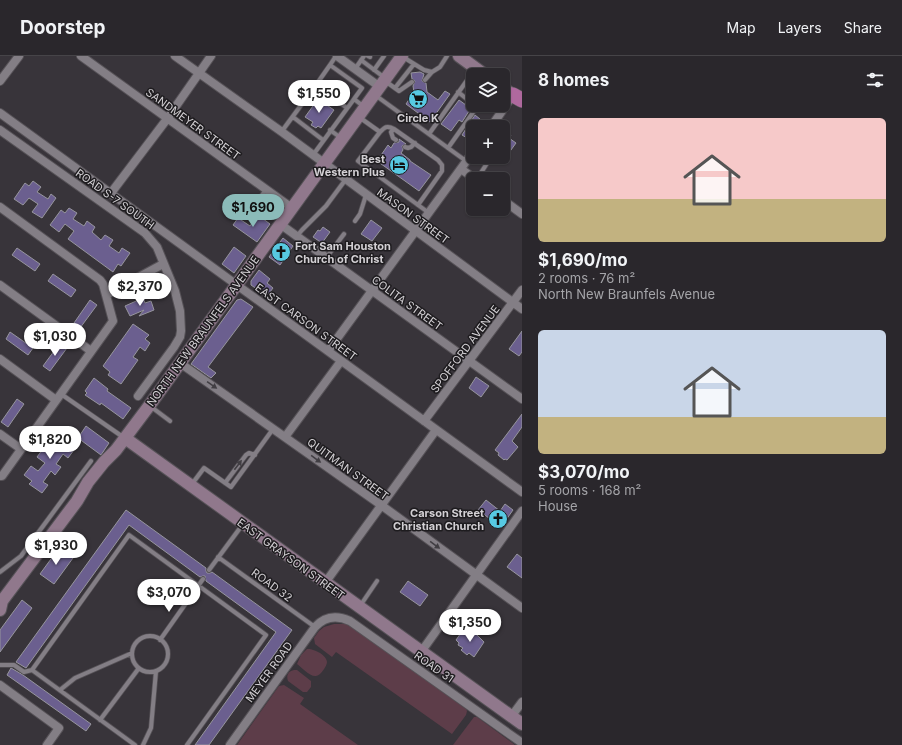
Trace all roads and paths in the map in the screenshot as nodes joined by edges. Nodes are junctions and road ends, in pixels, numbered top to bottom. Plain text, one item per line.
1 (19, 56) edge
2 (81, 56) edge
3 (175, 56) edge
4 (211, 56) edge
5 (337, 56) edge
6 (364, 56) edge
7 (384, 56) edge
8 (402, 56) edge
9 (447, 56) edge
10 (459, 56) edge
11 (361, 60) junction
12 (414, 64) junction
13 (330, 65) junction
14 (476, 68) edge
15 (355, 69) junction
16 (374, 70) junction
17 (432, 72) junction
18 (198, 73) junction
19 (425, 80) dead end
20 (0, 81) edge
21 (412, 82) dead end
22 (466, 84) edge
23 (316, 85) junction
24 (381, 85) junction
25 (395, 88) junction
26 (458, 92) junction
27 (515, 96) edge
28 (354, 99) junction
29 (347, 108) junction
30 (362, 112) junction
31 (0, 113) edge
32 (292, 117) junction
33 (167, 119) junction
34 (496, 120) edge
35 (394, 129) junction
36 (0, 130) edge
37 (330, 130) junction
38 (282, 132) junction
39 (380, 132) junction
40 (429, 134) junction
41 (343, 139) junction
42 (323, 140) junction
43 (396, 140) dead end
44 (415, 143) junction
45 (405, 147) dead end
46 (448, 148) junction
47 (313, 155) junction
48 (466, 160) edge
49 (466, 162) edge
50 (325, 164) junction
51 (461, 169) junction
52 (466, 172) edge
53 (346, 179) junction
54 (266, 190) junction
55 (110, 193) junction
56 (366, 195) junction
57 (418, 205) junction
58 (510, 205) edge
59 (0, 207) edge
60 (292, 208) junction
61 (429, 213) junction
62 (247, 214) dead end
63 (522, 214) edge
64 (355, 221) dead end
65 (280, 224) junction
66 (416, 231) junction
67 (344, 234) dead end
68 (297, 236) junction
69 (326, 258) junction
70 (164, 264) junction
71 (0, 285) edge
72 (236, 285) junction
73 (522, 290) edge
74 (372, 292) junction
75 (106, 295) junction
76 (513, 302) junction
77 (522, 309) edge
78 (91, 351) junction
79 (328, 351) junction
80 (0, 359) edge
81 (341, 361) junction
82 (470, 362) junction
83 (180, 363) junction
84 (138, 396) dead end
85 (59, 397) junction
86 (522, 399) edge
87 (149, 406) junction
88 (170, 421) dead end
89 (424, 421) junction
90 (273, 429) junction
91 (436, 430) junction
92 (0, 434) edge
93 (285, 437) junction
94 (125, 438) junction
95 (21, 449) junction
96 (255, 455) junction
97 (91, 461) dead end
98 (0, 476) edge
99 (225, 483) junction
100 (191, 486) junction
101 (522, 492) edge
102 (380, 505) junction
103 (522, 511) edge
104 (243, 524) junction
105 (218, 557) junction
106 (209, 570) dead end
107 (0, 572) edge
108 (476, 576) junction
109 (203, 579) dead end
110 (377, 581) dead end
111 (325, 583) junction
112 (198, 585) junction
113 (358, 608) junction
114 (522, 608) edge
115 (0, 609) edge
116 (330, 617) joint
117 (315, 626) junction
118 (160, 640) junction
119 (421, 652) junction
120 (132, 653) junction
121 (0, 665) edge
122 (139, 668) junction
123 (32, 670) junction
124 (156, 670) junction
125 (0, 685) edge
126 (60, 690) junction
127 (522, 702) edge
128 (511, 716) junction
129 (100, 720) junction
130 (522, 724) edge
131 (522, 743) edge
132 (47, 745) edge
133 (135, 745) edge
134 (143, 745) edge
135 (187, 745) edge
136 (230, 745) edge

1 - 20 street
2 - 33 street, SANDMEYER STREET
3 - 18 street, MASON STREET
4 - 18 street
5 - 13 lane
5 - 15 street
6 - 11 lane
7 - 16 lane
8 - 12 lane
8 - 24 street, NORTH NEW BRAUNFELS AVENUE
9 - 17 lane
10 - 14 street
11 - 15 lane
11 - 16 lane
12 - 17 lane
12 - 25 lane
13 - 23 lane
13 - 28 lane
15 - 24 street
16 - 24 lane
17 - 19 lane
18 - 33 street
18 - 38 street, MASON STREET
21 - 25 lane
22 - 26 lane
23 - 29 lane
23 - 32 lane
24 - 25 lane
24 - 30 street, NORTH NEW BRAUNFELS AVENUE
24 - 40 lane
26 - 40 lane
26 - 46 lane
27 - 34 street
28 - 29 lane
28 - 30 lane
29 - 37 lane
30 - 39 lane
30 - 41 street, NORTH NEW BRAUNFELS AVENUE
31 - 55 street, EAST CARSON STREET
32 - 38 lane
32 - 42 lane
33 - 54 street, SANDMEYER STREET
33 - 55 street
35 - 39 lane
35 - 43 lane
35 - 44 lane
36 - 70 street, ROAD S-7 SOUTH
37 - 41 lane
37 - 42 lane
38 - 47 street, MASON STREET
39 - 57 lane
40 - 46 lane
41 - 50 street, NORTH NEW BRAUNFELS AVENUE
42 - 47 lane
44 - 45 lane
44 - 57 lane
46 - 48 lane
47 - 50 street, MASON STREET
49 - 51 street
50 - 53 street, MASON STREET
50 - 60 street, NORTH NEW BRAUNFELS AVENUE
51 - 52 street
51 - 61 street
53 - 56 street, MASON STREET
53 - 68 lane
54 - 60 street, SANDMEYER STREET
54 - 62 lane
55 - 72 street, EAST CARSON STREET
56 - 64 lane
56 - 66 street, MASON STREET
57 - 61 lane
58 - 63 street
59 - 75 street
60 - 65 street, NORTH NEW BRAUNFELS AVENUE
61 - 66 street
65 - 68 street, COLITA STREET
65 - 72 street, NORTH NEW BRAUNFELS AVENUE
66 - 74 street
66 - 76 street, MASON STREET
67 - 69 lane
68 - 69 street, COLITA STREET
69 - 74 street, COLITA STREET
70 - 75 street
70 - 84 street, ROAD S-7 SOUTH
71 - 78 street
72 - 79 street, EAST CARSON STREET
72 - 83 street, NORTH NEW BRAUNFELS AVENUE
73 - 76 street, SPOFFORD AVENUE
74 - 79 street
74 - 82 street, COLITA STREET
75 - 78 street
76 - 77 street, MASON STREET
76 - 82 street, SPOFFORD AVENUE
78 - 85 street
79 - 81 street, EAST CARSON STREET
80 - 85 street
81 - 89 street, EAST CARSON STREET
81 - 93 street
82 - 86 street, COLITA STREET
82 - 89 street, SPOFFORD AVENUE
83 - 87 street, NORTH NEW BRAUNFELS AVENUE
83 -> 90 street, QUITMAN STREET
85 - 94 lane, EAST GRAYSON STREET
85 - 95 street
87 - 88 lane
87 - 94 street, NORTH NEW BRAUNFELS AVENUE
89 - 91 street, EAST CARSON STREET
90 - 93 street, QUITMAN STREET
90 - 96 lane
91 - 101 street, EAST CARSON STREET
91 - 102 street
92 - 95 street
93 -> 102 street, QUITMAN STREET
94 - 100 street, EAST GRAYSON STREET
94 - 115 street, NORTH NEW BRAUNFELS AVENUE
95 - 98 street
99 -> 96 lane
96 - 99 lane
97 - 107 lane
99 - 100 lane
100 - 104 street, EAST GRAYSON STREET
102 -> 108 street, QUITMAN STREET
102 - 111 street
103 - 108 street
104 - 105 lane
104 - 111 street, EAST GRAYSON STREET
105 - 106 lane
105 - 117 lane, ROAD 32
108 - 114 street, QUITMAN STREET
108 - 119 street
109 - 112 lane
110 - 113 lane
111 - 113 street, EAST GRAYSON STREET
112 - 118 lane
112 - 123 lane
112 - 135 lane
113 - 119 street, EAST GRAYSON STREET
116 - 117 street, MEYER ROAD
116 - 131 street, ROAD 31
117 - 136 street, MEYER ROAD
118 - 120 lane
118 - 124 lane
119 - 128 street, EAST GRAYSON STREET
120 - 122 lane
120 - 126 lane
121 - 123 lane
122 - 124 lane
122 - 129 lane
123 - 126 lane
124 - 134 lane
125 - 132 street
126 - 129 lane
127 - 128 street
128 - 130 street, EAST GRAYSON STREET
129 - 133 lane

